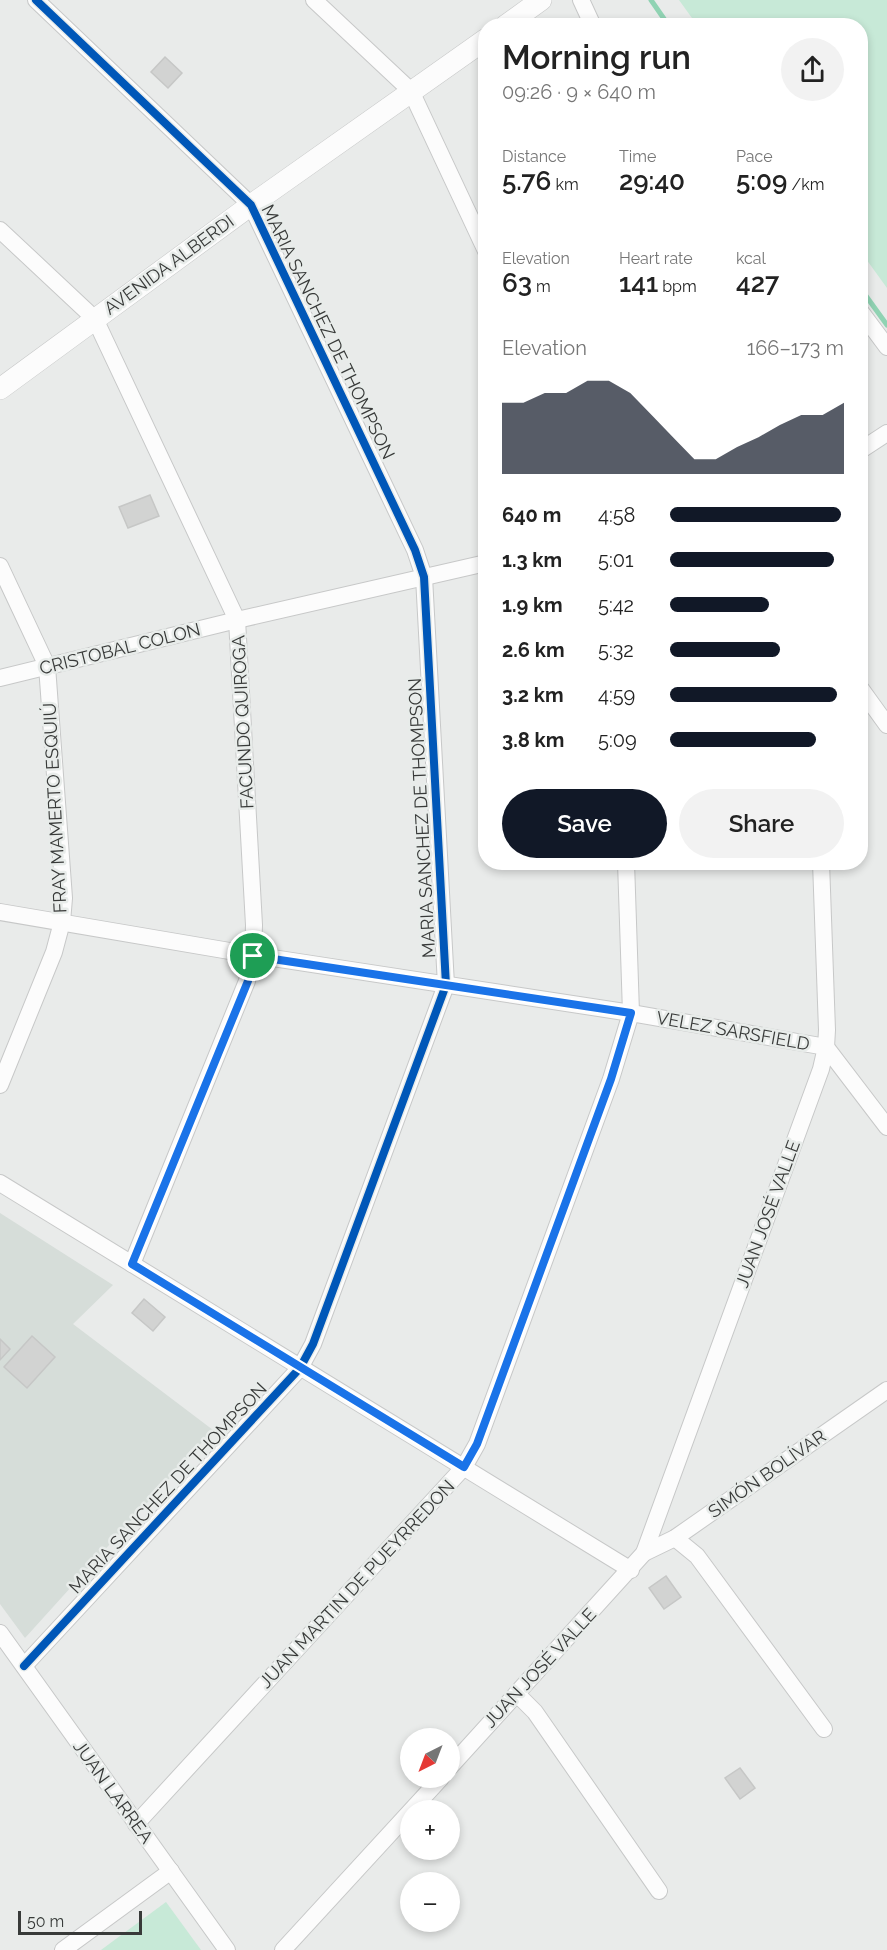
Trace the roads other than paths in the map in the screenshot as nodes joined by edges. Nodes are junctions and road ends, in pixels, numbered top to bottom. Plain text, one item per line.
1 (36, 0) edge
2 (314, 0) edge
3 (541, 0) edge
4 (581, 0) edge
5 (516, 18) edge
6 (589, 18) edge
7 (478, 45) edge
8 (411, 91) junction
9 (251, 205) junction
10 (0, 230) edge
11 (478, 234) edge
12 (95, 319) junction
13 (868, 321) edge
14 (887, 347) edge
15 (0, 388) edge
16 (887, 433) edge
17 (868, 445) edge
18 (478, 565) edge
19 (0, 566) edge
20 (424, 577) junction
21 (237, 620) junction
22 (47, 666) junction
23 (0, 678) edge
24 (868, 699) edge
25 (887, 725) edge
26 (626, 870) edge
27 (821, 870) edge
28 (0, 912) edge
29 (62, 922) junction
30 (253, 956) junction
31 (446, 986) junction
32 (631, 1013) junction
33 (826, 1047) junction
34 (0, 1085) edge
35 (887, 1127) edge
36 (0, 1183) edge
37 (132, 1264) junction
38 (300, 1368) junction
39 (887, 1390) edge
40 (464, 1467) junction
41 (675, 1538) junction
42 (645, 1553) junction
43 (631, 1570) junction
44 (0, 1633) edge
45 (24, 1666) junction
46 (517, 1694) junction
47 (824, 1729) dead end
48 (460, 1756) edge
49 (432, 1788) edge
50 (136, 1824) junction
51 (171, 1871) junction
52 (659, 1892) dead end
53 (63, 1950) edge
54 (227, 1950) edge
55 (283, 1950) edge

1 - 9 street, MARIA SANCHEZ DE THOMPSON
2 - 8 street
3 - 5 main road
4 - 6 street
7 - 8 main road, AVENIDA ALBERDI
8 - 9 main road, AVENIDA ALBERDI
8 - 11 street
9 - 12 main road, AVENIDA ALBERDI
9 - 20 street, MARIA SANCHEZ DE THOMPSON
10 - 12 street, FACUNDO QUIROGA
12 - 15 main road, AVENIDA ALBERDI
12 - 21 street, FACUNDO QUIROGA
13 - 14 street
16 - 17 street
18 - 20 street, CRISTOBAL COLON
19 - 22 street, FRAY MAMERTO ESQUIÚ
20 - 21 street, CRISTOBAL COLON
20 - 31 street, MARIA SANCHEZ DE THOMPSON
21 - 22 street, CRISTOBAL COLON
21 - 30 street, FACUNDO QUIROGA
22 - 23 street, CRISTOBAL COLON
22 - 29 street, FRAY MAMERTO ESQUIÚ
24 - 25 street
26 - 32 street, JUAN MARTIN DE PUEYRREDON
27 - 33 street, JUAN JOSÉ VALLE
28 - 29 street, VELEZ SARSFIELD
29 - 30 street, VELEZ SARSFIELD
29 - 34 street, FRAY MAMERTO ESQUIÚ
30 - 31 street, VELEZ SARSFIELD
30 - 37 street, FACUNDO QUIROGA
31 - 32 street, VELEZ SARSFIELD
31 - 38 street, MARIA SANCHEZ DE THOMPSON
32 - 33 street, VELEZ SARSFIELD
32 - 40 street, JUAN MARTIN DE PUEYRREDON
33 - 35 street
33 - 42 street, JUAN JOSÉ VALLE
36 - 37 street
37 - 38 street
38 - 40 street
38 - 45 street, MARIA SANCHEZ DE THOMPSON
39 - 41 street, SIMÓN BOLÍVAR
40 - 43 street
40 - 50 street, JUAN MARTIN DE PUEYRREDON
41 - 42 street, SIMÓN BOLÍVAR
41 - 47 street
42 - 43 street, JUAN JOSÉ VALLE
43 - 46 street, JUAN JOSÉ VALLE
44 - 45 street, JUAN LARREA
45 - 50 street, JUAN LARREA
46 - 48 street, JUAN JOSÉ VALLE
46 - 52 street
49 - 55 street
50 - 51 street, JUAN LARREA
51 - 53 street
51 - 54 street, JUAN LARREA

